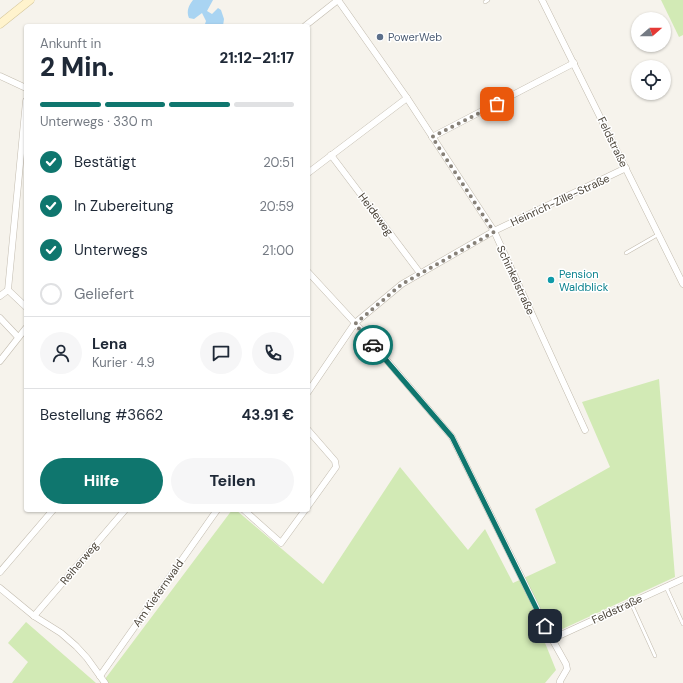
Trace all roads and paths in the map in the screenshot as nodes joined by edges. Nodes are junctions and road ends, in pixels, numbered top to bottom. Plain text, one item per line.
1 (30, 0) edge
2 (338, 0) edge
3 (542, 0) edge
4 (0, 24) edge
5 (308, 24) edge
6 (574, 63) junction
7 (0, 76) edge
8 (24, 87) edge
9 (407, 98) junction
10 (24, 122) edge
11 (432, 137) junction
12 (331, 155) junction
13 (626, 168) junction
14 (310, 171) edge
15 (494, 232) junction
16 (659, 234) junction
17 (626, 253) dead end
18 (420, 273) junction
19 (310, 274) edge
20 (683, 284) edge
21 (8, 290) junction
22 (0, 296) edge
23 (24, 305) edge
24 (0, 318) edge
25 (355, 324) junction
26 (24, 330) edge
27 (18, 337) junction
28 (0, 361) edge
29 (310, 389) edge
30 (585, 430) dead end
31 (310, 432) edge
32 (310, 503) edge
33 (51, 512) edge
34 (123, 512) edge
35 (216, 512) edge
36 (246, 512) edge
37 (304, 512) edge
38 (0, 572) edge
39 (683, 579) edge
40 (666, 587) junction
41 (0, 588) edge
42 (631, 603) junction
43 (34, 616) junction
44 (683, 624) edge
45 (552, 639) junction
46 (655, 656) dead end
47 (100, 676) junction
48 (104, 683) edge
49 (560, 683) edge

1 - 4 main road
2 - 5 street
2 - 9 street, Schinkelstraße
3 - 6 street, Feldstraße
6 - 11 street
6 - 13 street, Feldstraße
7 - 8 street
9 - 11 street, Schinkelstraße
9 - 12 street
10 - 21 street
11 - 15 street, Schinkelstraße
12 - 14 street
12 - 18 street, Heideweg
13 - 15 street, Heinrich-Zille-Straße
13 - 16 street, Feldstraße
15 - 18 street, Heinrich-Zille-Straße
15 - 30 street, Schinkelstraße
16 - 17 lane
16 - 20 street, Feldstraße
18 - 25 street, Heinrich-Zille-Straße
19 - 25 street
21 - 22 street
21 - 23 street
24 - 27 street
25 - 29 street
25 - 45 street
26 - 27 street
27 - 28 street
31 - 32 street
33 - 38 street
34 - 43 street, Reiherweg
35 - 47 street, Am Kiefernwald
36 - 37 street
39 - 40 street, Feldstraße
40 - 42 street, Feldstraße
40 - 44 lane
41 - 43 street
42 - 45 street, Feldstraße
42 - 46 lane
43 - 47 street
45 - 49 street
47 - 48 street

